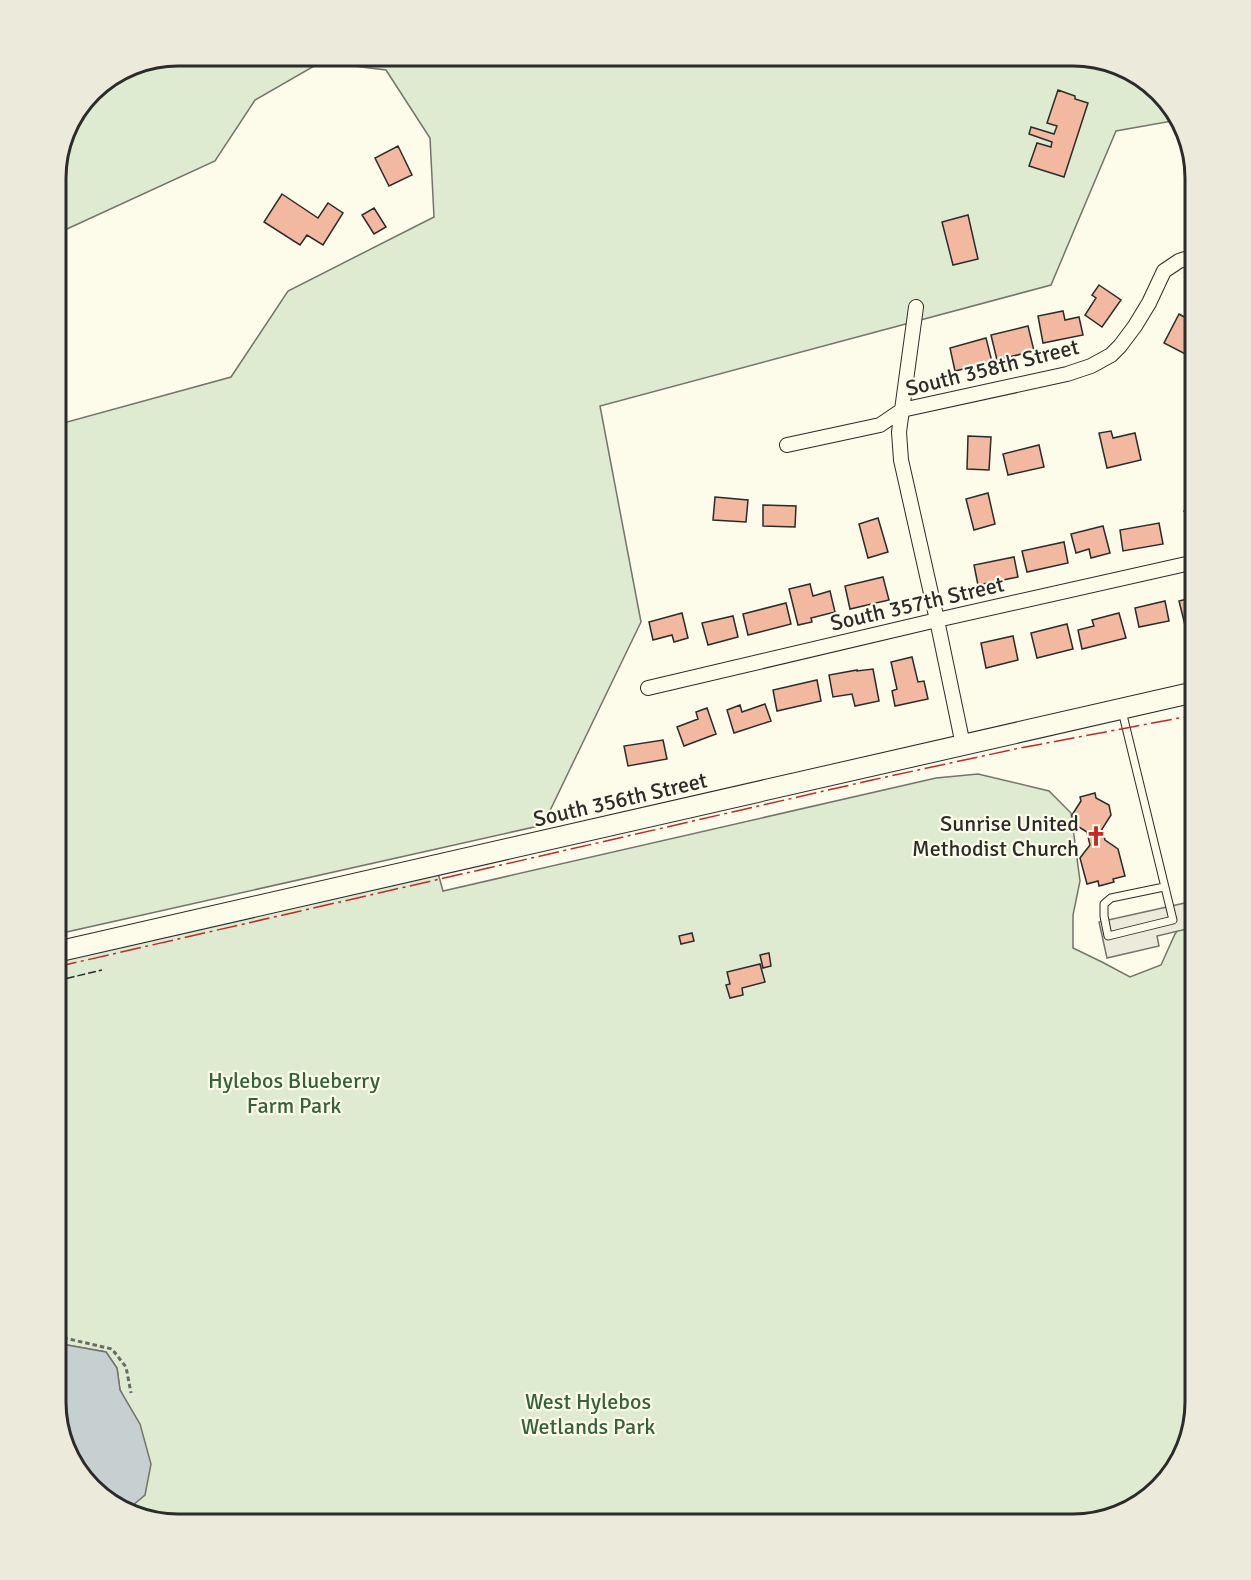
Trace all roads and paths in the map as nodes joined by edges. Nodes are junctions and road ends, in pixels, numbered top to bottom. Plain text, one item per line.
1 (1185, 259) edge
2 (916, 307) dead end
3 (902, 410) junction
4 (788, 445) dead end
5 (1185, 564) edge
6 (937, 620) junction
7 (648, 688) dead end
8 (1185, 694) edge
9 (1121, 709) junction
10 (963, 745) junction
11 (1164, 887) junction
12 (66, 950) edge
13 (66, 1338) edge
14 (131, 1393) dead end

1 - 3 street, South 358th Street
2 - 3 street
3 - 4 street, South 358th Street
3 - 6 street
5 - 6 street, South 357th Street
6 - 7 street, South 357th Street
6 - 10 street
8 - 9 main road, South 356th Street
9 - 10 main road, South 356th Street
9 - 11 lane
10 - 12 main road, South 356th Street
11 - 11 lane
13 - 14 path

